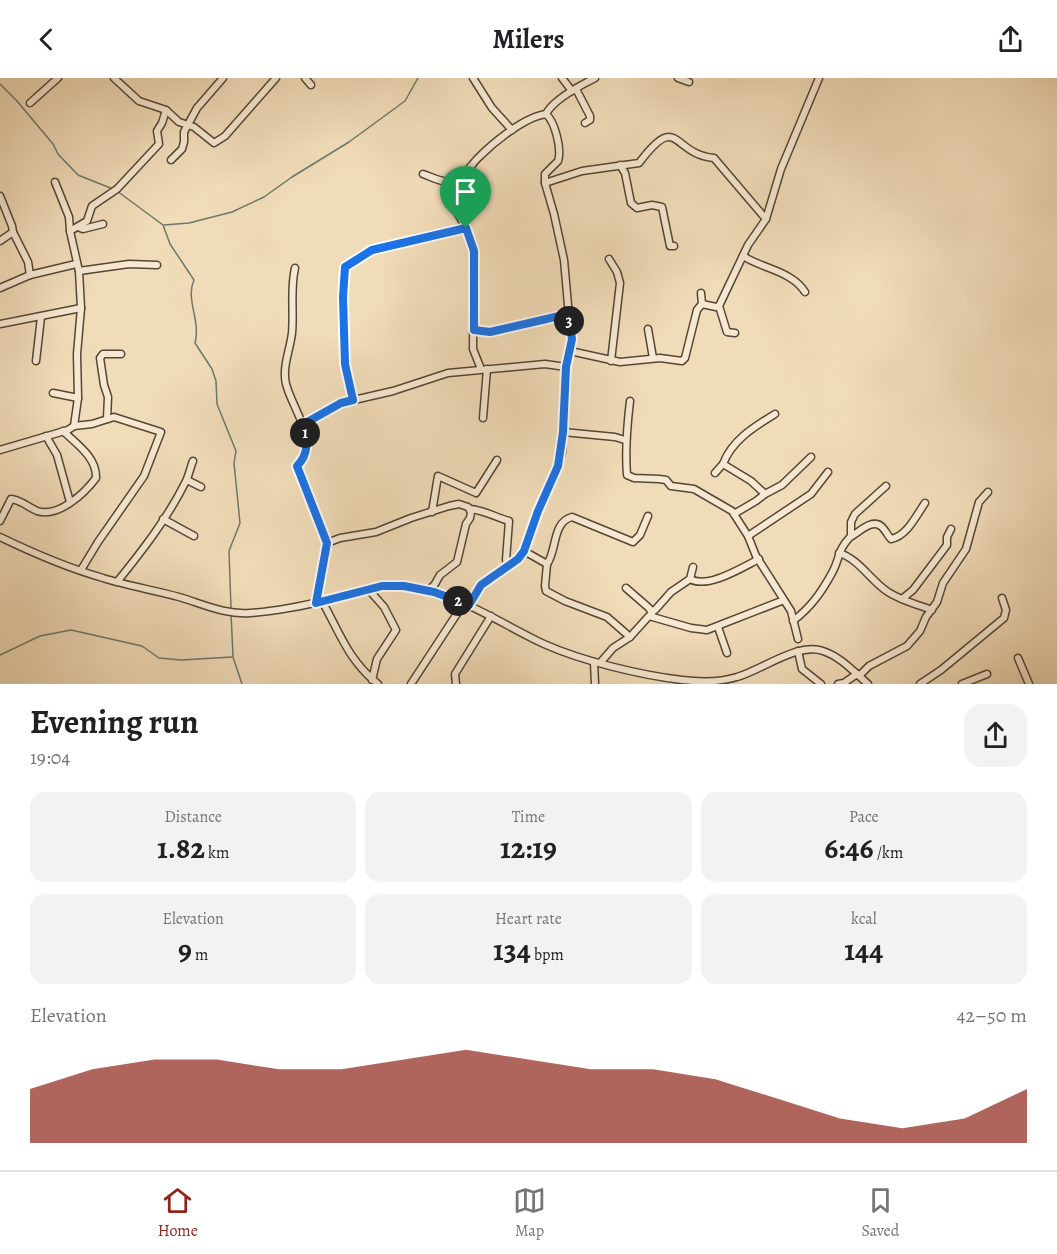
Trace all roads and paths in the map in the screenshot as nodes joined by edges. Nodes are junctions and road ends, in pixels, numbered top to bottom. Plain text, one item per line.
1 (58, 78) edge
2 (114, 78) edge
3 (223, 78) edge
4 (276, 78) edge
5 (305, 78) edge
6 (472, 78) edge
7 (562, 78) edge
8 (595, 78) edge
9 (678, 78) edge
10 (819, 78) edge
11 (689, 82) dead end
12 (311, 85) dead end
13 (574, 90) junction
14 (30, 103) dead end
15 (166, 110) junction
16 (546, 114) junction
17 (585, 123) dead end
18 (190, 124) junction
19 (512, 130) junction
20 (171, 160) dead end
21 (620, 165) junction
22 (423, 174) dead end
23 (456, 181) junction
24 (55, 182) dead end
25 (544, 183) junction
26 (0, 196) edge
27 (766, 219) junction
28 (103, 224) dead end
29 (78, 227) junction
30 (466, 228) junction
31 (70, 231) junction
32 (13, 232) junction
33 (0, 241) edge
34 (674, 246) dead end
35 (743, 256) junction
36 (609, 259) dead end
37 (157, 265) dead end
38 (77, 267) junction
39 (295, 268) dead end
40 (30, 275) junction
41 (0, 288) edge
42 (806, 292) dead end
43 (701, 293) dead end
44 (702, 304) junction
45 (720, 306) junction
46 (81, 308) junction
47 (568, 314) junction
48 (41, 317) junction
49 (0, 324) edge
50 (648, 329) dead end
51 (474, 330) junction
52 (735, 333) dead end
53 (570, 351) junction
54 (121, 354) dead end
55 (653, 358) junction
56 (36, 361) dead end
57 (611, 361) junction
58 (566, 367) junction
59 (484, 369) junction
60 (53, 393) dead end
61 (78, 398) junction
62 (353, 400) junction
63 (630, 401) dead end
64 (775, 414) dead end
65 (483, 418) dead end
66 (107, 419) junction
67 (302, 425) junction
68 (74, 426) junction
69 (63, 431) junction
70 (563, 432) junction
71 (46, 436) junction
72 (625, 440) junction
73 (0, 450) edge
74 (811, 457) dead end
75 (497, 460) dead end
76 (193, 461) dead end
77 (723, 464) junction
78 (828, 472) dead end
79 (716, 473) dead end
80 (187, 480) junction
81 (886, 486) dead end
82 (201, 487) dead end
83 (988, 492) dead end
84 (765, 494) junction
85 (70, 502) junction
86 (925, 503) dead end
87 (470, 509) junction
88 (432, 512) junction
89 (734, 514) junction
90 (648, 516) dead end
91 (163, 519) junction
92 (0, 521) edge
93 (951, 530) dead end
94 (194, 536) dead end
95 (748, 536) junction
96 (851, 536) junction
97 (0, 537) edge
98 (327, 543) junction
99 (524, 551) junction
100 (839, 554) junction
101 (759, 559) junction
102 (547, 564) junction
103 (508, 566) junction
104 (693, 567) dead end
105 (81, 570) junction
106 (690, 579) junction
107 (117, 582) junction
108 (626, 588) dead end
109 (369, 590) junction
110 (428, 591) junction
111 (1002, 598) dead end
112 (902, 599) junction
113 (784, 600) junction
114 (319, 602) junction
115 (466, 604) junction
116 (932, 610) junction
117 (652, 614) junction
118 (491, 616) junction
119 (794, 621) junction
120 (718, 627) junction
121 (630, 637) junction
122 (798, 639) dead end
123 (798, 651) junction
124 (727, 652) dead end
125 (1018, 658) dead end
126 (597, 663) junction
127 (987, 674) dead end
128 (858, 675) junction
129 (735, 681) edge
130 (375, 682) edge
131 (411, 684) edge
132 (456, 684) edge
133 (595, 684) edge
134 (821, 684) edge
135 (838, 684) edge
136 (868, 684) edge
137 (920, 684) edge
138 (962, 684) edge
139 (1029, 684) edge

1 - 14 street
2 - 15 street
3 - 18 street
4 - 18 street
5 - 12 street
6 - 19 street
7 - 13 street
8 - 13 street
9 - 11 street
10 - 27 street
13 - 16 street
13 - 17 street
15 - 18 street
15 - 29 street
16 - 19 street
16 - 25 street
18 - 20 street
19 - 23 street
21 - 25 street
21 - 27 street
21 - 34 street
22 - 23 street
23 - 30 street
24 - 31 street
25 - 47 street
26 - 32 street
27 - 35 street
28 - 29 street
29 - 31 street
30 - 51 street
30 - 62 street
31 - 38 street
32 - 33 street
32 - 40 street
35 - 42 street
35 - 45 street
36 - 57 street
37 - 38 street
38 - 40 street
38 - 46 street
39 - 67 street
40 - 41 street
43 - 44 street
44 - 45 street
44 - 55 street
45 - 52 street
46 - 48 street
46 - 61 street
47 - 51 street
47 - 53 street
48 - 49 street
48 - 56 street
50 - 55 street
51 - 59 street
53 - 57 street
53 - 58 street
54 - 66 street
55 - 57 street
58 - 59 street
58 - 70 street
59 - 62 street
59 - 65 street
60 - 61 street
61 - 68 street
62 - 67 street
63 - 72 street
64 - 77 street
66 - 68 street
66 - 105 street
67 - 98 street
68 - 69 street
69 - 71 street
69 - 85 street
70 - 72 street
70 - 99 street
71 - 73 street
71 - 85 street
72 - 89 street
74 - 84 street
75 - 88 street
76 - 80 street
77 - 79 street
77 - 84 street
78 - 95 street
80 - 82 street
80 - 91 street
81 - 96 street
83 - 116 street
84 - 89 street
85 - 92 street
86 - 96 street
87 - 88 street
87 - 103 street
87 - 110 street
88 - 98 street
89 - 95 street
90 - 102 street
91 - 94 street
91 - 107 street
93 - 112 street
95 - 101 street
96 - 100 street
97 - 105 street
98 - 114 street
99 - 102 street
99 - 103 street
100 - 112 street
100 - 119 street
101 - 106 street
101 - 113 street
102 - 121 street
103 - 115 street
104 - 106 street
105 - 107 street
106 - 117 street
107 - 114 street
108 - 117 street
109 - 110 street
109 - 114 street
109 - 130 street
110 - 115 street
111 - 137 street
112 - 116 street
113 - 119 street
113 - 120 street
114 - 130 street
115 - 118 street
115 - 131 street
116 - 128 street
117 - 120 street
117 - 121 street
118 - 126 street
118 - 132 street
119 - 122 street
120 - 124 street
121 - 126 street
123 - 128 street
123 - 129 street
123 - 134 street
125 - 139 street
126 - 129 street
126 - 133 street
127 - 138 street
128 - 135 street
128 - 136 street

